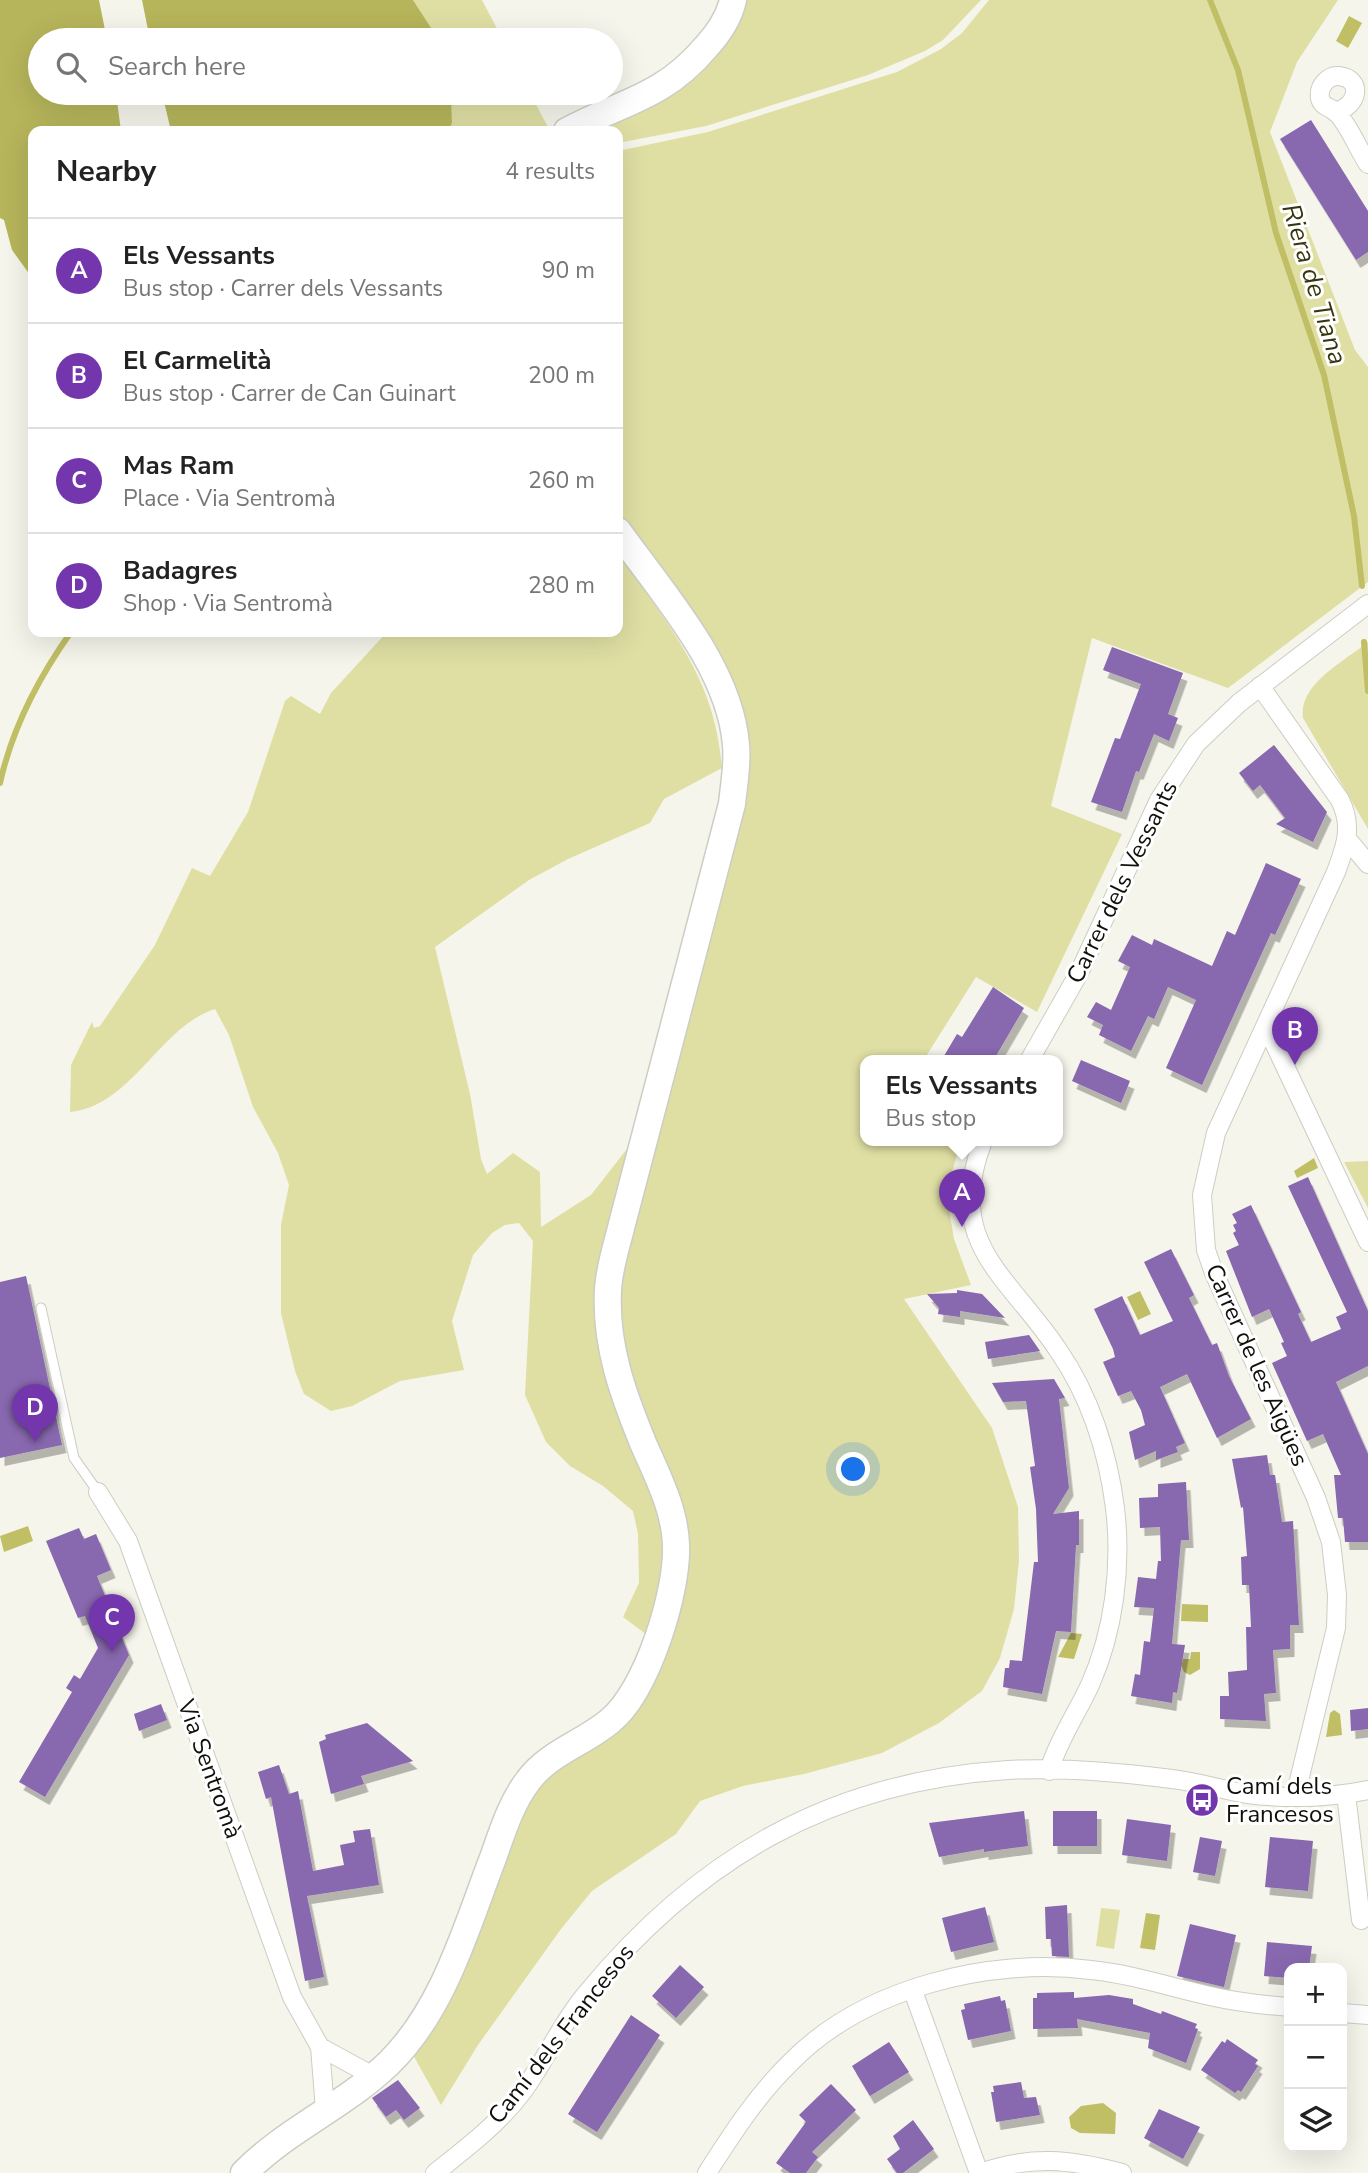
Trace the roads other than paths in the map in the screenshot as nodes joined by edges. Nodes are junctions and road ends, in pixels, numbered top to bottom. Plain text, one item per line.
1 (733, 0) edge
2 (1335, 112) dead end
3 (578, 126) edge
4 (1368, 164) edge
5 (623, 538) edge
6 (1368, 604) edge
7 (1260, 686) junction
8 (1348, 840) junction
9 (1368, 864) edge
10 (1266, 1026) junction
11 (1032, 1055) edge
12 (981, 1146) edge
13 (1368, 1242) edge
14 (41, 1308) dead end
15 (99, 1492) joint
16 (1049, 1770) junction
17 (1368, 1790) edge
18 (1346, 1794) junction
19 (1295, 1797) junction
20 (1361, 1920) dead end
21 (913, 1991) junction
22 (1284, 2006) edge
23 (1347, 2013) edge
24 (1368, 2015) edge
25 (320, 2047) junction
26 (373, 2076) junction
27 (325, 2110) junction
28 (244, 2173) edge
29 (435, 2173) edge
30 (707, 2173) edge
31 (979, 2173) edge
32 (1122, 2173) edge

1 - 3 street
2 - 4 street
5 - 26 street
6 - 7 street, Carrer dels Vessants
7 - 8 street
7 - 11 street, Carrer dels Vessants
8 - 9 street
8 - 10 street, Carrer de les Aigües
10 - 13 street
10 - 19 street, Carrer de les Aigües
12 - 16 street
14 - 15 lane
15 - 25 street, Via Sentromà
16 - 19 street, Camí dels Francesos
16 - 29 street, Camí dels Francesos
17 - 18 street, Camí dels Francesos
18 - 19 street, Camí dels Francesos
18 - 20 street
21 - 22 street
21 - 30 street
21 - 31 street
23 - 24 street
25 - 26 street
25 - 27 street, Via Sentromà
26 - 27 street
27 - 28 street
31 - 32 street

